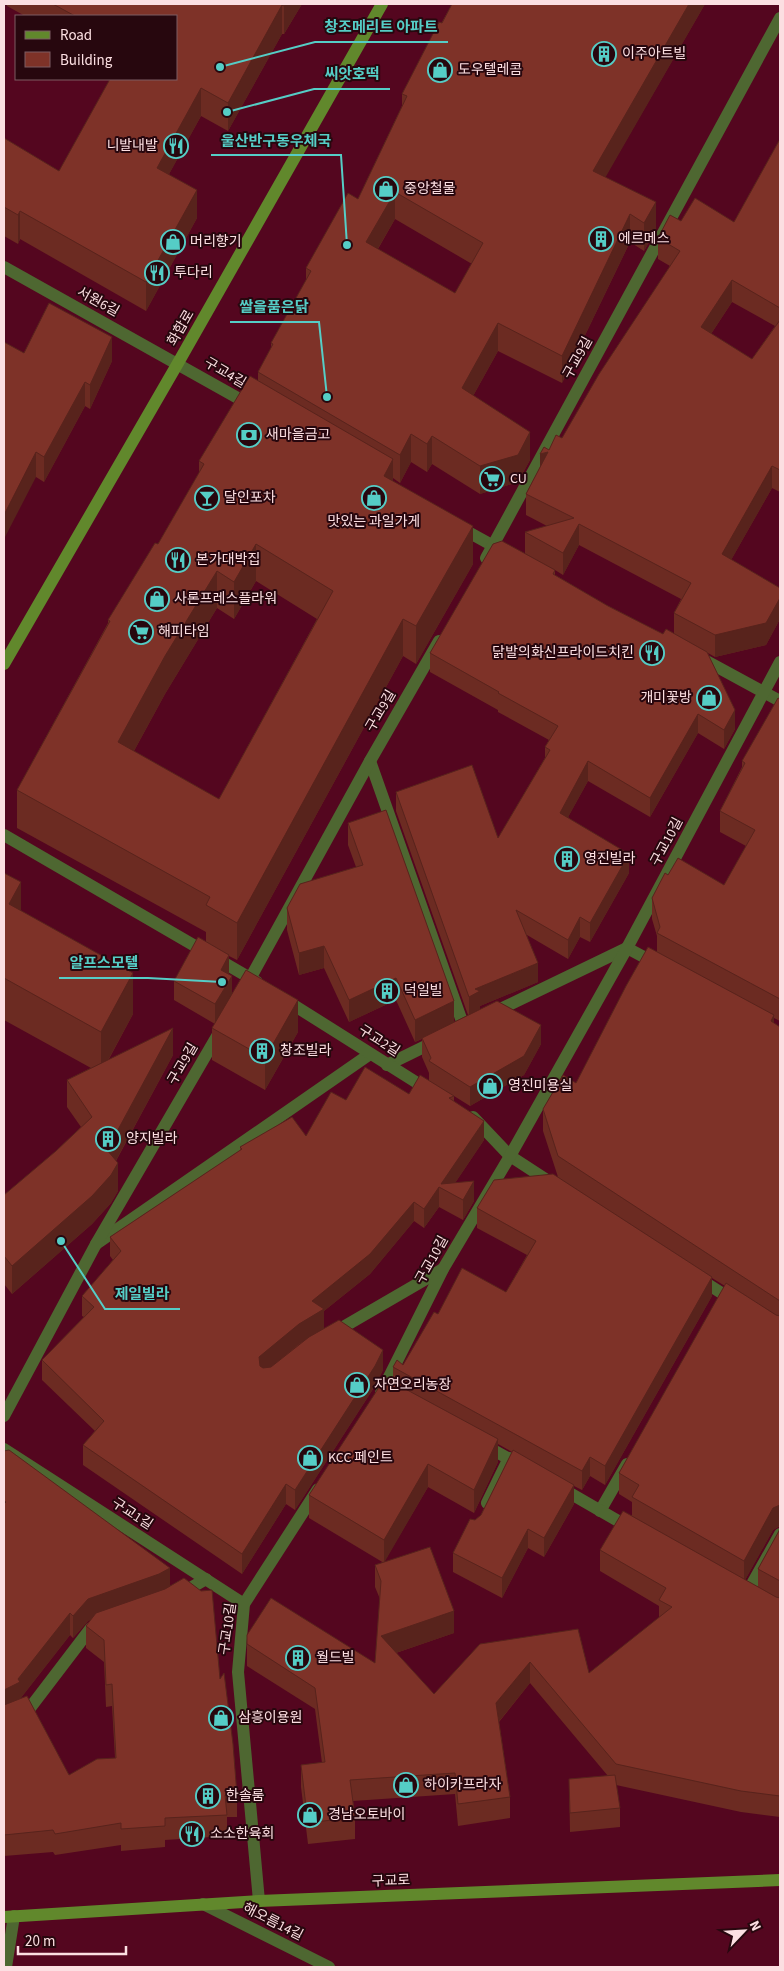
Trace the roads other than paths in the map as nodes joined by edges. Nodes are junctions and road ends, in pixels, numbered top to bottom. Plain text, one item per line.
1 (382, 4) edge
2 (780, 18) edge
3 (4, 267) edge
4 (178, 364) junction
5 (263, 413) edge
6 (450, 521) edge
7 (493, 546) junction
8 (510, 556) edge
9 (478, 572) edge
10 (444, 632) edge
11 (685, 650) edge
12 (780, 662) edge
13 (4, 664) edge
14 (764, 692) junction
15 (780, 701) edge
16 (370, 761) junction
17 (4, 835) edge
18 (627, 948) junction
19 (670, 971) edge
20 (251, 978) junction
21 (241, 995) edge
22 (226, 1021) edge
23 (464, 1027) junction
24 (370, 1054) junction
25 (387, 1065) junction
26 (443, 1099) edge
27 (459, 1109) edge
28 (510, 1156) junction
29 (566, 1192) edge
30 (96, 1244) junction
31 (443, 1269) junction
32 (690, 1272) edge
33 (747, 1309) edge
34 (320, 1340) edge
35 (372, 1406) edge
36 (4, 1416) edge
37 (475, 1440) edge
38 (4, 1449) edge
39 (635, 1450) edge
40 (508, 1458) junction
41 (534, 1472) edge
42 (324, 1480) edge
43 (550, 1482) edge
44 (600, 1511) junction
45 (482, 1514) edge
46 (780, 1534) edge
47 (644, 1535) edge
48 (206, 1579) junction
49 (747, 1593) edge
50 (169, 1599) edge
51 (244, 1604) junction
52 (109, 1622) edge
53 (4, 1719) edge
54 (780, 1880) edge
55 (259, 1901) junction
56 (203, 1904) junction
57 (9, 1917) edge
58 (6, 1967) edge
59 (329, 1967) edge

1 - 4 main road, 화합로
2 - 7 street, 구교9길
3 - 4 street, 서원6길
4 - 5 street, 구교4길
4 - 13 main road, 화합로
6 - 7 street
7 - 8 street
7 - 9 street, 구교9길
10 - 16 street, 구교9길
11 - 14 street
12 - 14 street, 구교10길
14 - 15 street
14 - 18 street, 구교10길
16 - 20 street, 구교9길
16 - 23 street
17 - 20 street, 구교2길
18 - 19 street
18 - 23 street
18 - 28 street, 구교10길
20 - 21 street, 구교9길
20 - 24 street, 구교2길
22 - 30 street, 구교9길
23 - 25 street
24 - 25 street, 구교2길
24 - 30 street
25 - 26 street, 구교2길
27 - 28 street
28 - 29 street
28 - 31 street, 구교10길
30 - 36 street, 구교9길
31 - 34 street
31 - 35 street, 구교10길
32 - 33 street
37 - 40 street
38 - 48 street, 구교1길
39 - 44 street
40 - 41 street
40 - 45 street
42 - 51 street, 구교10길
43 - 44 street
44 - 47 street
46 - 49 street
48 - 50 street
48 - 51 street, 구교1길
51 - 55 street, 구교10길
52 - 53 street
54 - 55 main road, 구교로
55 - 56 main road, 구교로
56 - 57 main road, 구교로
56 - 59 street, 해오름14길
57 - 58 street

